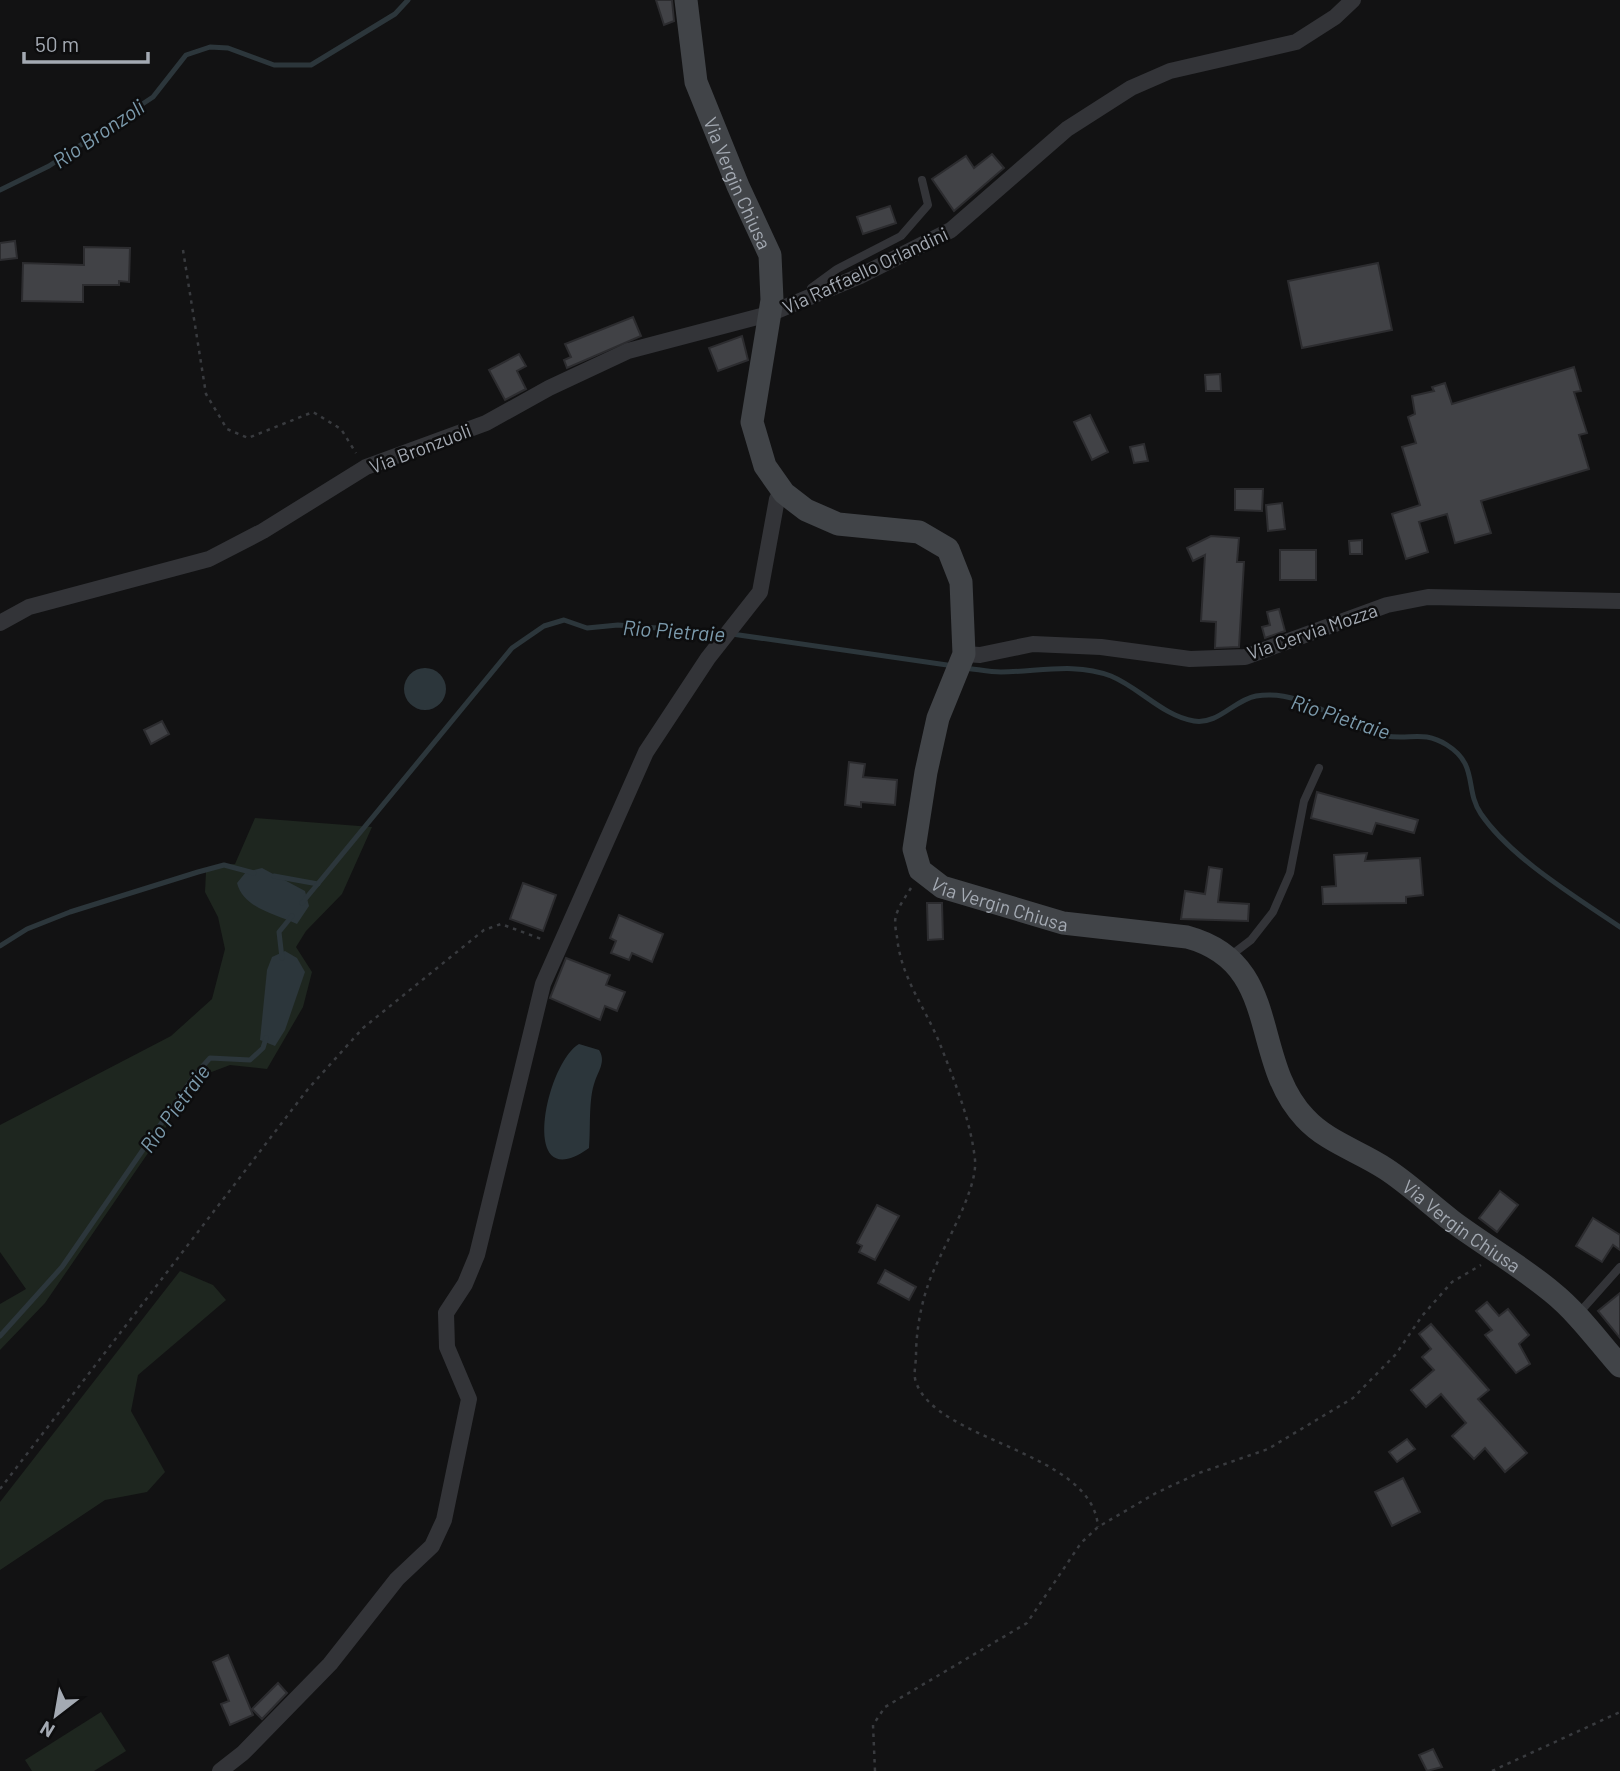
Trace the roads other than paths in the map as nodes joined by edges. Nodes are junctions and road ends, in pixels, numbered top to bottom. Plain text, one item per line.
1 (686, 0) edge
2 (1353, 0) edge
3 (922, 180) dead end
4 (811, 296) junction
5 (769, 314) junction
6 (784, 493) junction
7 (1620, 601) edge
8 (0, 623) edge
9 (964, 654) junction
10 (1319, 768) dead end
11 (1230, 956) junction
12 (1620, 1267) edge
13 (1577, 1316) junction
14 (1620, 1366) edge
15 (220, 1771) edge

1 - 5 street, Via Vergin Chiusa
2 - 4 street, Via Raffaello Orlandini
3 - 4 lane
4 - 5 street, Via Raffaello Orlandini
5 - 6 street, Via Vergin Chiusa
5 - 8 street, Via Bronzuoli
6 - 9 street, Via Vergin Chiusa
6 - 15 street
7 - 9 street, Via Cervia Mozza
9 - 11 street, Via Vergin Chiusa
10 - 11 lane
11 - 13 street, Via Vergin Chiusa
12 - 13 lane
13 - 14 street, Via Vergin Chiusa

